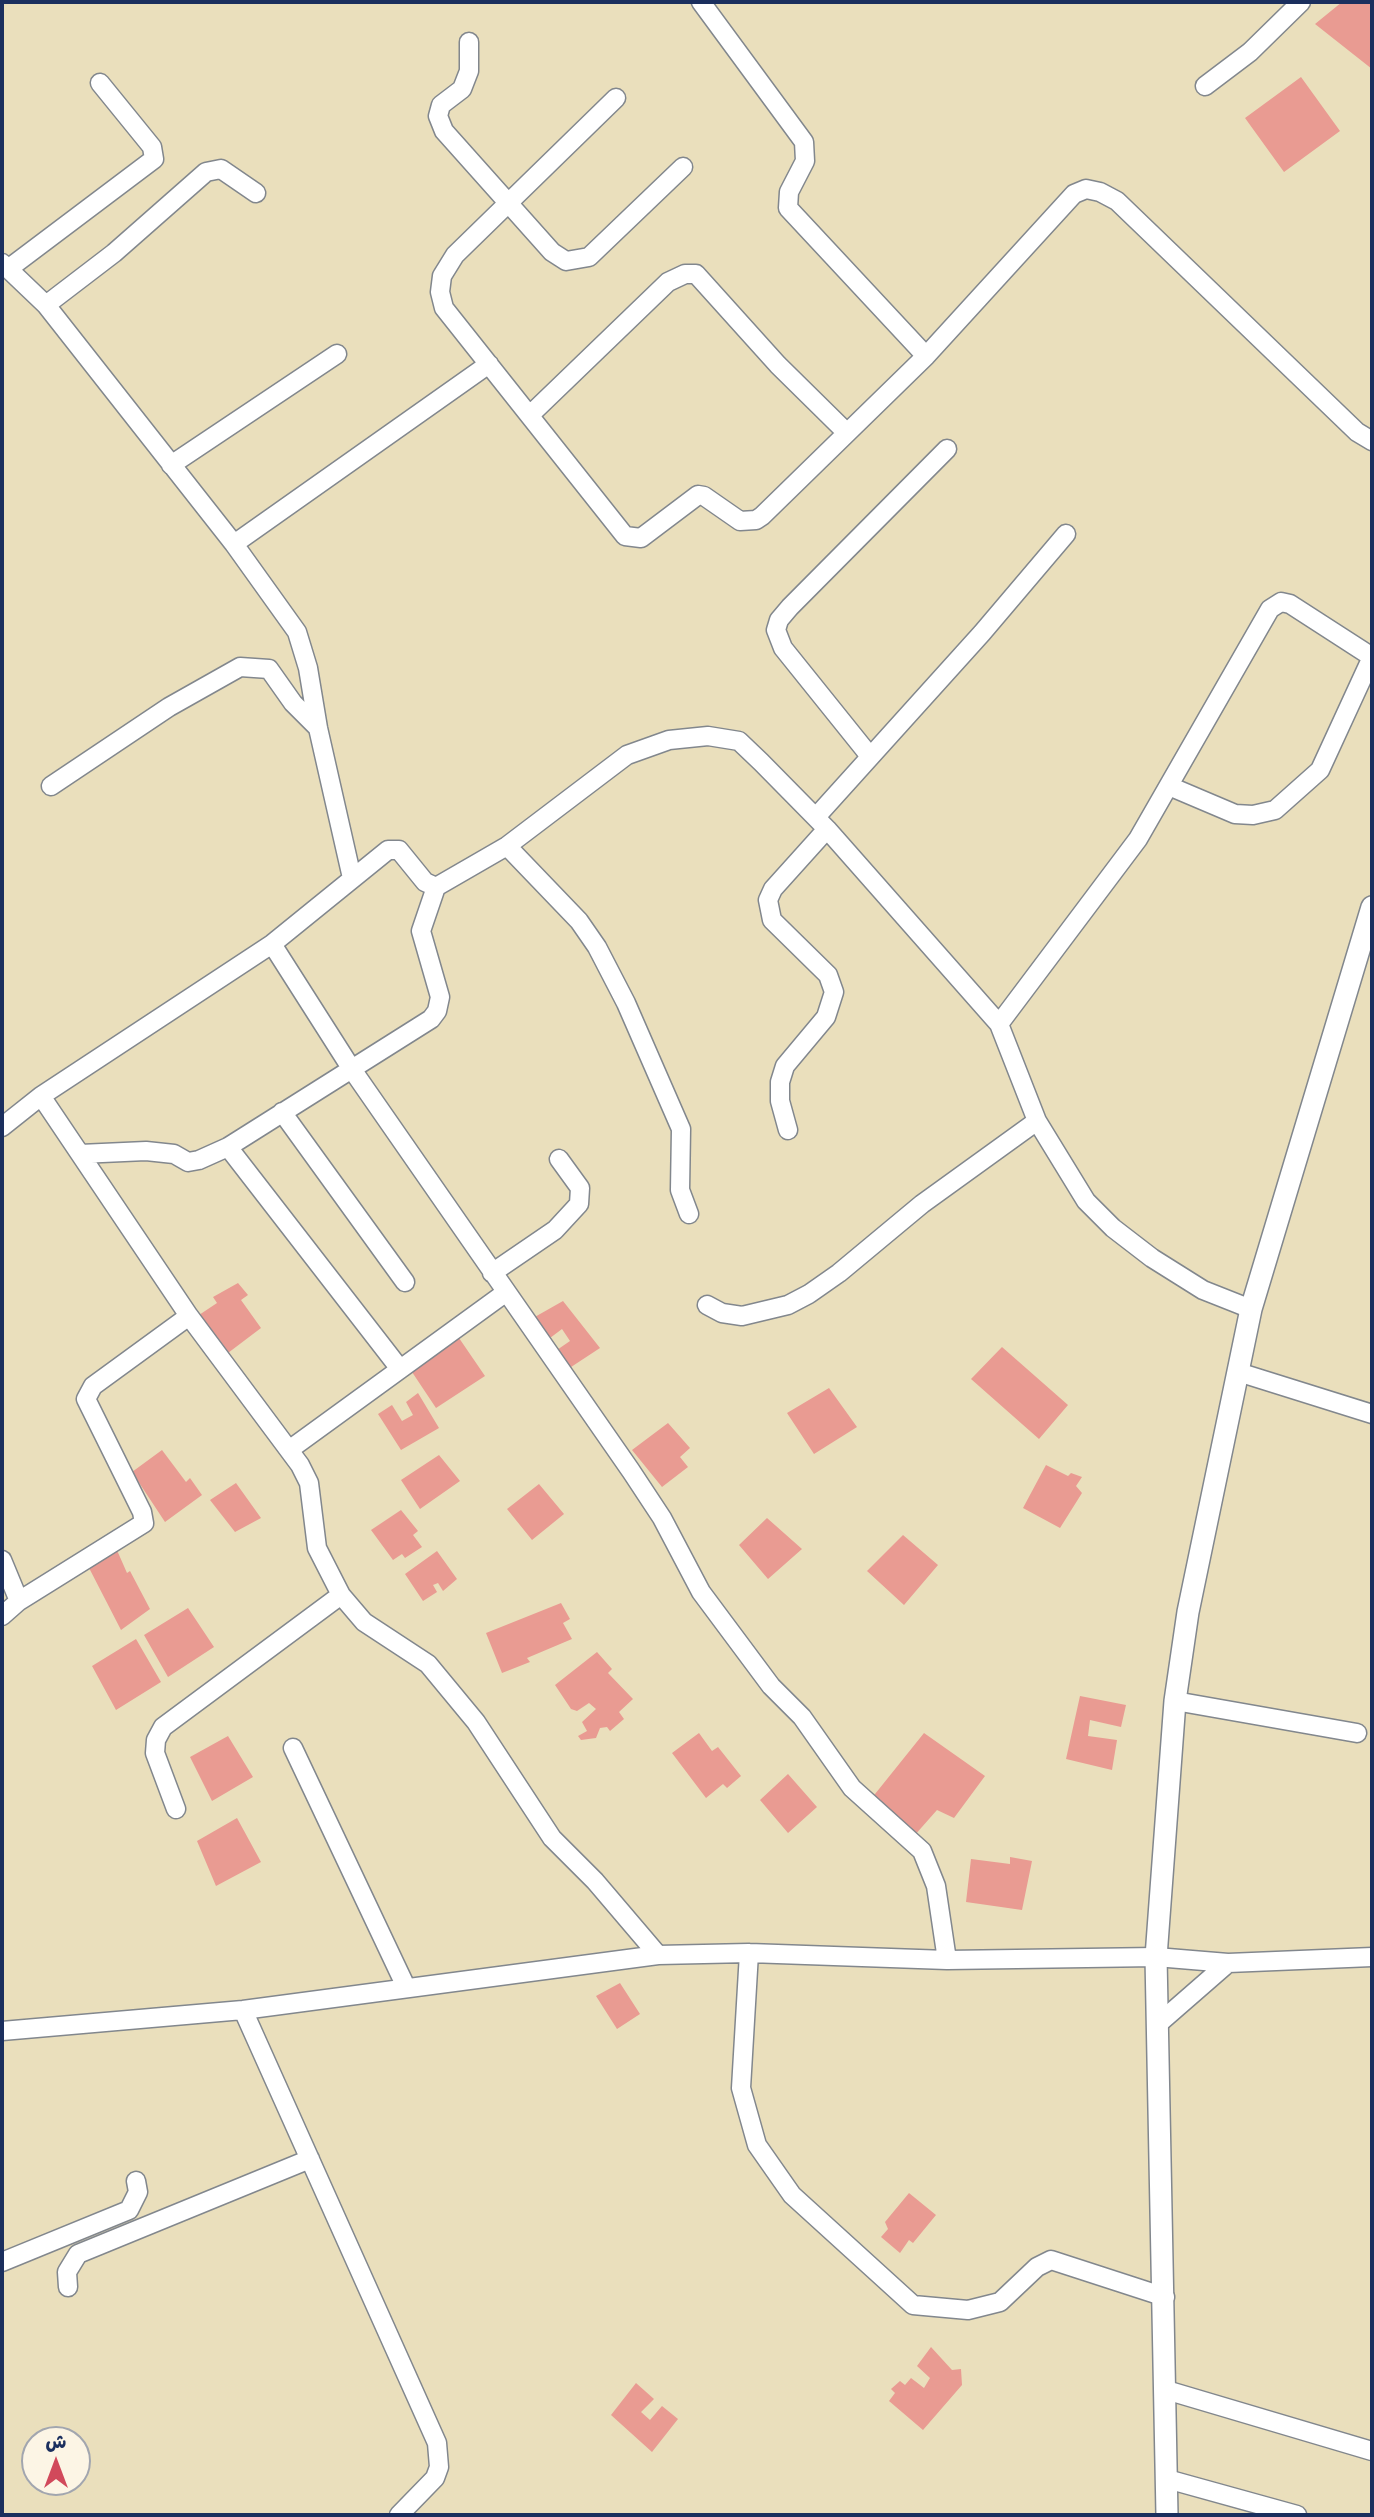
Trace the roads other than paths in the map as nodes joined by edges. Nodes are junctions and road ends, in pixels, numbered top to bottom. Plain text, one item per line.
1 (701, 2) edge
2 (1301, 2) edge
3 (469, 42) dead end
4 (100, 83) dead end
5 (1205, 86) dead end
6 (617, 98) dead end
7 (684, 167) dead end
8 (256, 193) dead end
9 (508, 202) junction
10 (5, 266) edge
11 (46, 305) junction
12 (337, 354) dead end
13 (926, 356) junction
14 (489, 364) junction
15 (530, 415) junction
16 (846, 432) junction
17 (1372, 441) edge
18 (947, 449) dead end
19 (171, 465) junction
20 (1066, 534) dead end
21 (234, 544) junction
22 (1372, 657) edge
23 (318, 728) junction
24 (869, 755) junction
25 (51, 786) dead end
26 (1168, 786) junction
27 (821, 823) junction
28 (507, 846) junction
29 (352, 878) junction
30 (436, 887) junction
31 (1372, 907) edge
32 (272, 944) junction
33 (1366, 954) edge
34 (999, 1024) junction
35 (351, 1068) junction
36 (41, 1096) junction
37 (282, 1112) junction
38 (1037, 1121) junction
39 (2, 1127) edge
40 (788, 1130) dead end
41 (228, 1147) junction
42 (80, 1154) junction
43 (559, 1159) dead end
44 (689, 1214) dead end
45 (492, 1273) junction
46 (405, 1282) dead end
47 (505, 1293) junction
48 (707, 1305) dead end
49 (1251, 1309) junction
50 (189, 1316) junction
51 (400, 1369) junction
52 (1238, 1371) junction
53 (1372, 1414) edge
54 (289, 1450) junction
55 (2, 1560) edge
56 (341, 1595) junction
57 (19, 1601) junction
58 (2, 1615) edge
59 (1175, 1702) junction
60 (1357, 1733) dead end
61 (293, 1748) dead end
62 (176, 1809) dead end
63 (748, 1954) junction
64 (658, 1955) junction
65 (1156, 1957) junction
66 (1372, 1957) edge
67 (947, 1959) junction
68 (1228, 1963) junction
69 (406, 1987) junction
70 (243, 2010) junction
71 (1158, 2024) junction
72 (2, 2031) edge
73 (310, 2159) junction
74 (136, 2181) dead end
75 (2, 2262) edge
76 (68, 2287) dead end
77 (1165, 2297) junction
78 (1166, 2390) junction
79 (1372, 2451) edge
80 (1167, 2479) junction
81 (399, 2515) edge
82 (1167, 2515) edge
83 (1297, 2515) edge

1 - 13 street
2 - 5 street
3 - 9 street
4 - 10 street
6 - 9 street
7 - 9 street
8 - 11 street
9 - 14 street
10 - 11 street
11 - 19 street
12 - 19 street
13 - 16 street
13 - 17 street
14 - 15 street
14 - 21 street
15 - 16 street
15 - 16 street
18 - 24 street
19 - 21 street
20 - 24 street
21 - 23 street
22 - 26 street
22 - 26 street
23 - 25 street
23 - 29 street
24 - 27 street
26 - 34 street
27 - 28 street
27 - 34 street
27 - 40 street
28 - 30 street
28 - 44 street
29 - 30 street
29 - 32 street
30 - 35 street
31 - 33 street
32 - 35 street
32 - 36 street
33 - 49 street
34 - 38 street
35 - 37 street
35 - 45 street
36 - 39 street
36 - 42 street
37 - 41 street
37 - 46 street
38 - 48 street
38 - 49 street
41 - 42 street
41 - 51 street
42 - 50 street
43 - 45 street
45 - 47 street
47 - 51 street
47 - 67 street
49 - 52 street
50 - 54 street
50 - 57 street
51 - 54 street
52 - 53 street
52 - 59 street
54 - 56 street
55 - 57 street
56 - 62 street
56 - 64 street
57 - 58 street
59 - 60 street
59 - 65 street
61 - 69 street
63 - 64 street
63 - 67 street
63 - 77 street
64 - 69 street
65 - 67 street
65 - 68 street
65 - 71 street
66 - 68 street
68 - 71 street
69 - 70 street
70 - 72 street
70 - 73 street
71 - 77 street
73 - 76 street
73 - 81 street
74 - 75 street
77 - 78 street
78 - 79 street
78 - 80 street
80 - 82 street
80 - 83 street

